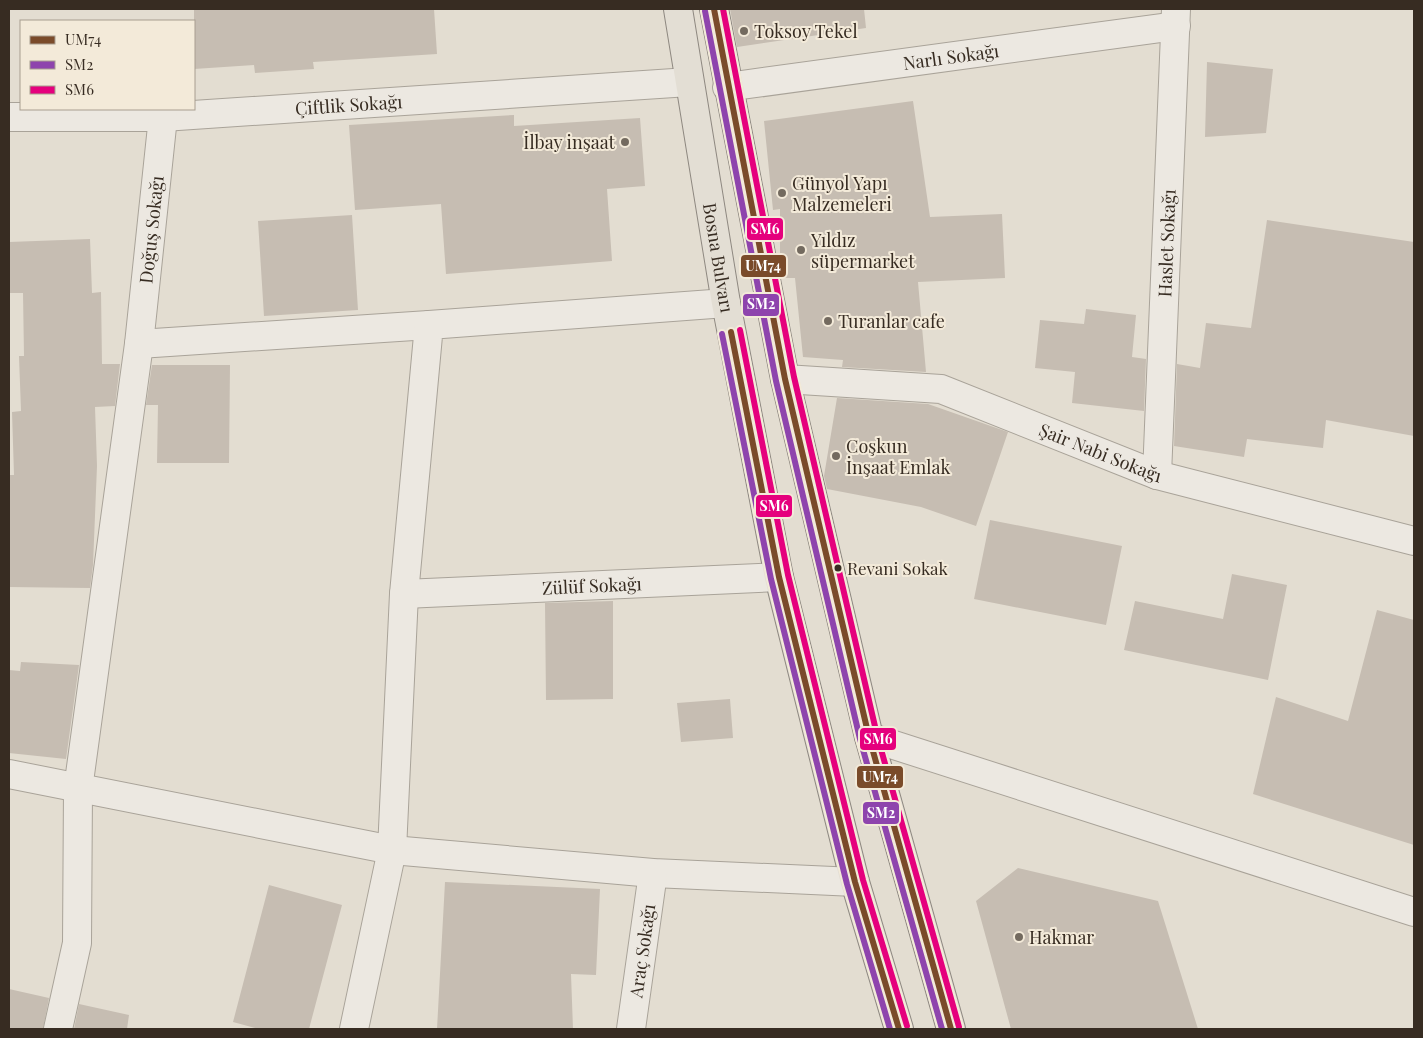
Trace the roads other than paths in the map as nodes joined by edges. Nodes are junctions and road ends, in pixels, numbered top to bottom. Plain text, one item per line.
1 (678, 9) edge
2 (714, 9) edge
3 (1176, 17) edge
4 (689, 82) junction
5 (728, 87) junction
6 (9, 117) edge
7 (163, 117) junction
8 (726, 303) junction
9 (429, 325) junction
10 (139, 344) junction
11 (785, 379) junction
12 (1157, 476) junction
13 (1414, 541) edge
14 (779, 578) junction
15 (404, 594) junction
16 (869, 737) junction
17 (9, 774) edge
18 (78, 789) junction
19 (392, 850) junction
20 (653, 873) junction
21 (855, 882) junction
22 (1414, 912) edge
23 (58, 1029) edge
24 (354, 1029) edge
25 (631, 1029) edge
26 (899, 1029) edge
27 (951, 1029) edge

1 - 4 main road, Bosna Bulvarı
2 - 5 main road
3 - 5 street, Narlı Sokağı
3 - 12 street, Haslet Sokağı
4 - 7 street, Çiftlik Sokağı
4 - 8 main road, Bosna Bulvarı
5 - 11 main road
6 - 7 street, Çiftlik Sokağı
7 - 10 street, Doğuş Sokağı
8 - 9 street
8 - 14 main road, Bosna Bulvarı
9 - 10 street
9 - 15 street
10 - 18 street, Doğuş Sokağı
11 - 12 street, Şair Nabi Sokağı
11 - 16 main road
12 - 13 street, Şair Nabi Sokağı
14 - 15 street, Zülüf Sokağı
14 - 21 main road, Bosna Bulvarı
15 - 19 street
16 - 22 street
16 - 27 main road
17 - 18 street
18 - 19 street
18 - 23 street, Doğuş Sokağı
19 - 20 street
19 - 24 street
20 - 21 street
20 - 25 street, Araç Sokağı
21 - 26 main road, Bosna Bulvarı

